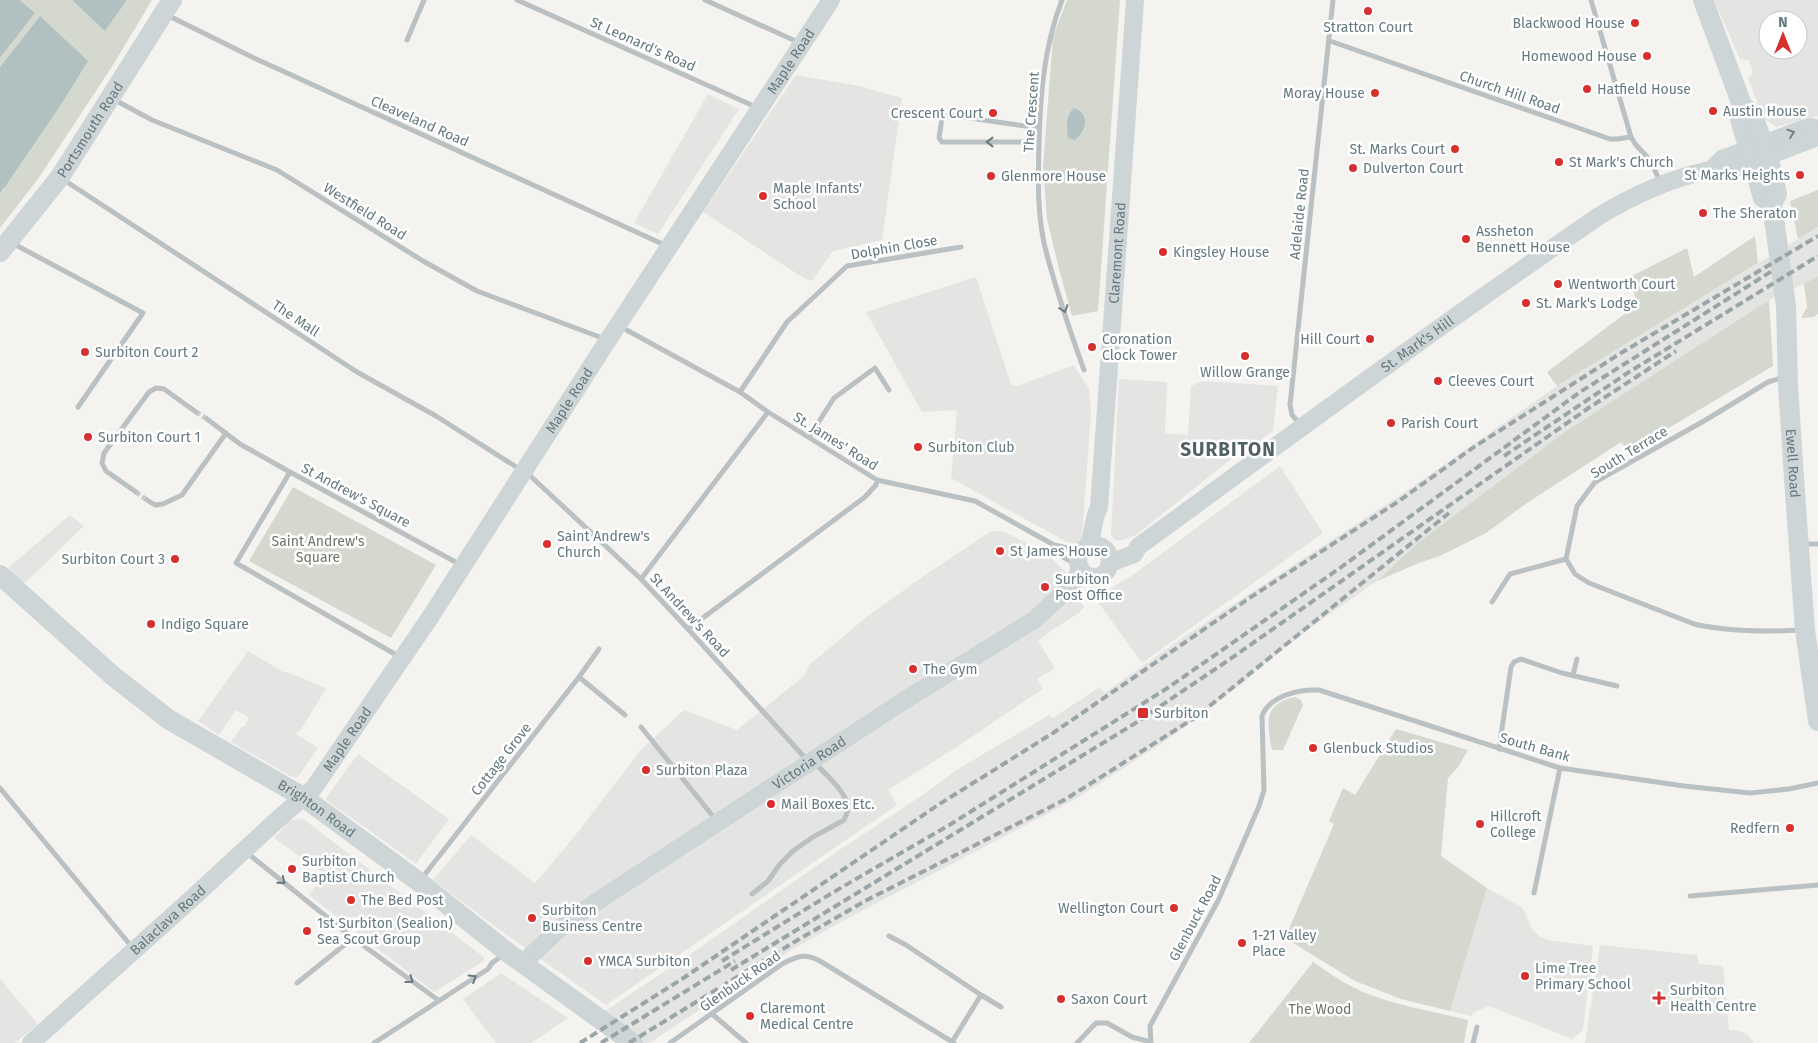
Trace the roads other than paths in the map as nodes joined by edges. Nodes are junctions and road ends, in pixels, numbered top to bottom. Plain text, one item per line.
1 (424, 0) edge
2 (517, 0) edge
3 (705, 0) edge
4 (831, 0) edge
5 (1062, 0) edge
6 (1135, 0) edge
7 (1333, 0) edge
8 (1591, 0) edge
9 (1703, 0) edge
10 (168, 7) edge
11 (407, 40) dead end
12 (1330, 41) junction
13 (803, 44) junction
14 (111, 98) junction
15 (760, 109) junction
16 (1039, 128) junction
17 (1818, 128) edge
18 (1818, 136) edge
19 (1631, 137) junction
20 (1039, 142) junction
21 (1758, 152) junction
22 (60, 177) junction
23 (1661, 184) junction
24 (5, 247) edge
25 (669, 247) junction
26 (961, 247) dead end
27 (613, 333) junction
28 (1084, 370) dead end
29 (1788, 376) junction
30 (889, 390) dead end
31 (740, 392) junction
32 (78, 407) dead end
33 (196, 412) tunnel mouth
34 (768, 412) junction
35 (206, 419) tunnel mouth
36 (1303, 427) junction
37 (226, 433) junction
38 (809, 437) junction
39 (524, 470) junction
40 (290, 472) junction
41 (877, 480) junction
42 (136, 492) tunnel mouth
43 (147, 500) tunnel mouth
44 (1798, 544) junction
45 (1818, 544) edge
46 (1054, 545) junction
47 (1093, 558) junction
48 (1566, 559) junction
49 (462, 566) junction
50 (0, 575) edge
51 (641, 579) junction
52 (1492, 602) dead end
53 (688, 629) junction
54 (1805, 630) junction
55 (599, 649) dead end
56 (402, 659) junction
57 (1577, 660) dead end
58 (1573, 675) junction
59 (579, 677) junction
60 (1617, 686) dead end
61 (625, 715) dead end
62 (1262, 716) joint
63 (1818, 722) edge
64 (641, 727) dead end
65 (1499, 749) junction
66 (810, 761) junction
67 (1560, 768) junction
68 (1818, 783) edge
69 (0, 788) edge
70 (303, 797) junction
71 (718, 822) junction
72 (244, 850) junction
73 (419, 882) junction
74 (1818, 885) edge
75 (1534, 893) dead end
76 (752, 894) dead end
77 (1690, 896) dead end
78 (890, 936) dead end
79 (353, 938) junction
80 (910, 939) dead end
81 (906, 945) junction
82 (134, 950) junction
83 (515, 958) junction
84 (297, 983) dead end
85 (981, 995) junction
86 (438, 1000) junction
87 (1001, 1006) dead end
88 (712, 1014) junction
89 (1477, 1027) dead end
90 (31, 1043) edge
91 (374, 1043) edge
92 (633, 1043) edge
93 (670, 1043) edge
94 (746, 1043) edge
95 (953, 1043) edge
96 (1077, 1043) edge
97 (1151, 1043) edge
98 (1473, 1043) edge

1 - 11 street
2 - 15 street, St Leonard's Road
3 - 13 street
4 - 13 main road, Maple Road
5 - 16 street, The Crescent
6 - 47 main road, Claremont Road
7 - 12 street, Adelaide Road
8 - 19 street
9 - 21 main road, Ewell Road
10 - 14 main road, Portsmouth Road
10 - 25 street, Cleaveland Road
12 - 19 street, Church Hill Road
12 - 36 street, Adelaide Road
13 - 15 main road, Maple Road
14 - 22 main road, Portsmouth Road
14 - 27 street, Westfield Road
15 - 25 main road, Maple Road
16 - 20 street, The Crescent
20 -> 16 street
21 -> 17 main road
18 - 21 main road
19 - 23 street
20 -> 28 street, The Crescent
21 - 23 main road, St. Mark's Hill
21 - 29 main road, Ewell Road
22 - 24 main road, Portsmouth Road
22 - 39 street, The Mall
23 - 36 main road, St. Mark's Hill
24 - 32 street
25 - 27 main road, Maple Road
26 - 31 street, Dolphin Close
27 - 31 street, St. James' Road
27 - 39 main road, Maple Road
29 - 44 main road, Ewell Road
29 - 48 street, South Terrace
30 - 38 street
31 - 34 street, St. James' Road
33 - 42 street
34 - 38 street, St. James' Road
34 - 51 street
35 - 37 street
36 - 47 main road, St. Mark's Hill
37 - 40 street
37 - 43 street
38 - 41 street, St. James' Road
39 - 49 main road, Maple Road
39 - 51 street, St Andrew's Road
40 - 49 street, St Andrew's Square
40 - 56 street, St Andrew's Square
41 - 46 street, St. James' Road
41 - 53 street
44 - 45 street
44 - 54 main road, Ewell Road
46 - 47 street, St. James' Road
46 - 47 street, St. James' Road
47 - 66 main road, Victoria Road
48 - 52 street
48 - 54 street
49 - 56 main road, Maple Road
50 - 70 main road, Brighton Road
51 - 53 street, St Andrew's Road
53 - 66 street, St Andrew's Road
54 - 63 main road, Ewell Road
55 - 59 street, Cottage Grove
56 - 70 main road, Maple Road
57 - 58 street
58 - 60 street
58 - 65 street
59 - 61 street
59 - 73 street, Cottage Grove
62 - 65 street, South Bank
62 - 97 street, Glenbuck Road
64 - 71 street
65 - 67 street, South Bank
66 - 71 main road, Victoria Road
66 - 76 street, St Andrew's Road
67 - 68 street, South Bank
67 - 75 street
69 - 82 street
70 - 72 main road, Balaclava Road
70 - 73 main road, Brighton Road
71 - 83 main road, Victoria Road
72 -> 79 street
72 - 82 main road, Balaclava Road
73 - 83 main road, Brighton Road
74 - 77 street
78 - 81 street
79 - 84 street
79 -> 86 street
80 - 81 street
81 - 85 street
82 - 90 main road, Balaclava Road
86 -> 83 street
83 - 92 main road, Brighton Road
85 - 87 street
85 - 95 street
86 - 91 street
88 - 93 street, Glenbuck Road
88 - 94 street
88 - 95 street, Glenbuck Road
89 - 98 street
96 - 97 street, Glenbuck Road

